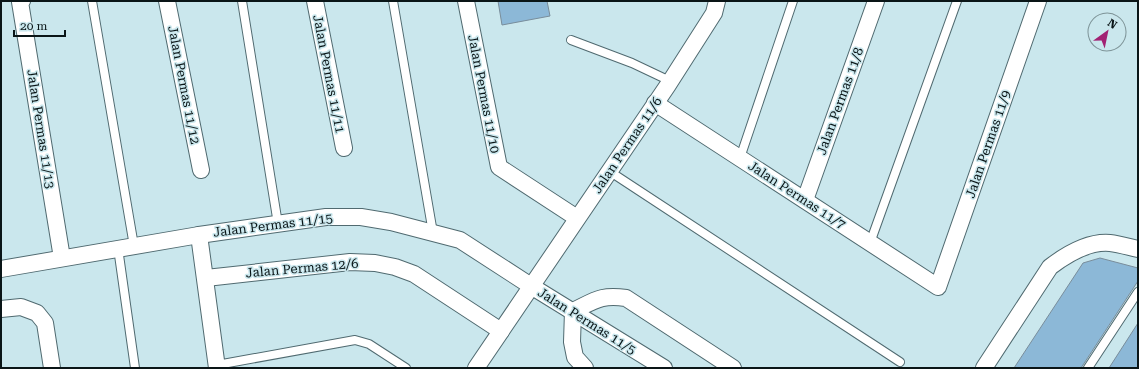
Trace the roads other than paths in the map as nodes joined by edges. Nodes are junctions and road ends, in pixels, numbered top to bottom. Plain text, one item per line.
1 (22, 1) edge
2 (92, 1) edge
3 (167, 1) edge
4 (242, 1) edge
5 (315, 1) edge
6 (393, 1) edge
7 (466, 1) edge
8 (717, 1) edge
9 (793, 1) edge
10 (876, 1) edge
11 (957, 1) edge
12 (1038, 1) edge
13 (571, 40) dead end
14 (670, 81) junction
15 (655, 103) junction
16 (344, 148) dead end
17 (740, 158) junction
18 (200, 170) dead end
19 (609, 171) junction
20 (804, 200) junction
21 (577, 218) junction
22 (278, 224) junction
23 (433, 233) junction
24 (199, 235) junction
25 (870, 243) junction
26 (126, 247) junction
27 (1138, 249) edge
28 (62, 258) junction
29 (1, 269) edge
30 (206, 278) junction
31 (531, 286) junction
32 (938, 287) joint
33 (1138, 292) edge
34 (1, 309) edge
35 (573, 311) junction
36 (501, 331) junction
37 (900, 362) dead end
38 (217, 366) edge
39 (52, 368) edge
40 (135, 368) edge
41 (406, 368) edge
42 (476, 368) edge
43 (585, 368) edge
44 (664, 368) edge
45 (733, 368) edge
46 (984, 368) edge
47 (1088, 368) edge

1 - 28 street, Jalan Permas 11/13
2 - 26 lane
3 - 18 street, Jalan Permas 11/12
4 - 22 lane
5 - 16 street, Jalan Permas 11/11
6 - 23 lane
7 - 21 street, Jalan Permas 11/10
8 - 14 street, Jalan Permas 11/6
9 - 17 lane
10 - 20 street, Jalan Permas 11/8
11 - 25 lane
12 - 32 street, Jalan Permas 11/9
13 - 14 lane
14 - 15 street, Jalan Permas 11/6
15 - 17 street, Jalan Permas 11/7
15 - 19 street, Jalan Permas 11/6
17 - 20 street, Jalan Permas 11/7
19 - 21 street, Jalan Permas 11/6
19 - 37 lane
20 - 25 street, Jalan Permas 11/7
21 - 31 street, Jalan Permas 11/6
22 - 23 street, Jalan Permas 11/15
22 - 24 street, Jalan Permas 11/15
23 - 31 street, Jalan Permas 11/15
24 - 26 street, Jalan Permas 11/15
24 - 30 street
25 - 32 street, Jalan Permas 11/7
26 - 28 street, Jalan Permas 11/15
26 - 40 lane
27 - 46 street
28 - 29 street, Jalan Permas 11/15
30 - 36 street, Jalan Permas 12/6
30 - 38 street
31 - 35 street, Jalan Permas 11/5
31 - 36 street, Jalan Permas 11/6
33 - 47 lane
34 - 39 street
35 - 43 street
35 - 44 street, Jalan Permas 11/5
35 - 45 street
36 - 42 street, Jalan Permas 11/6
38 - 41 lane

